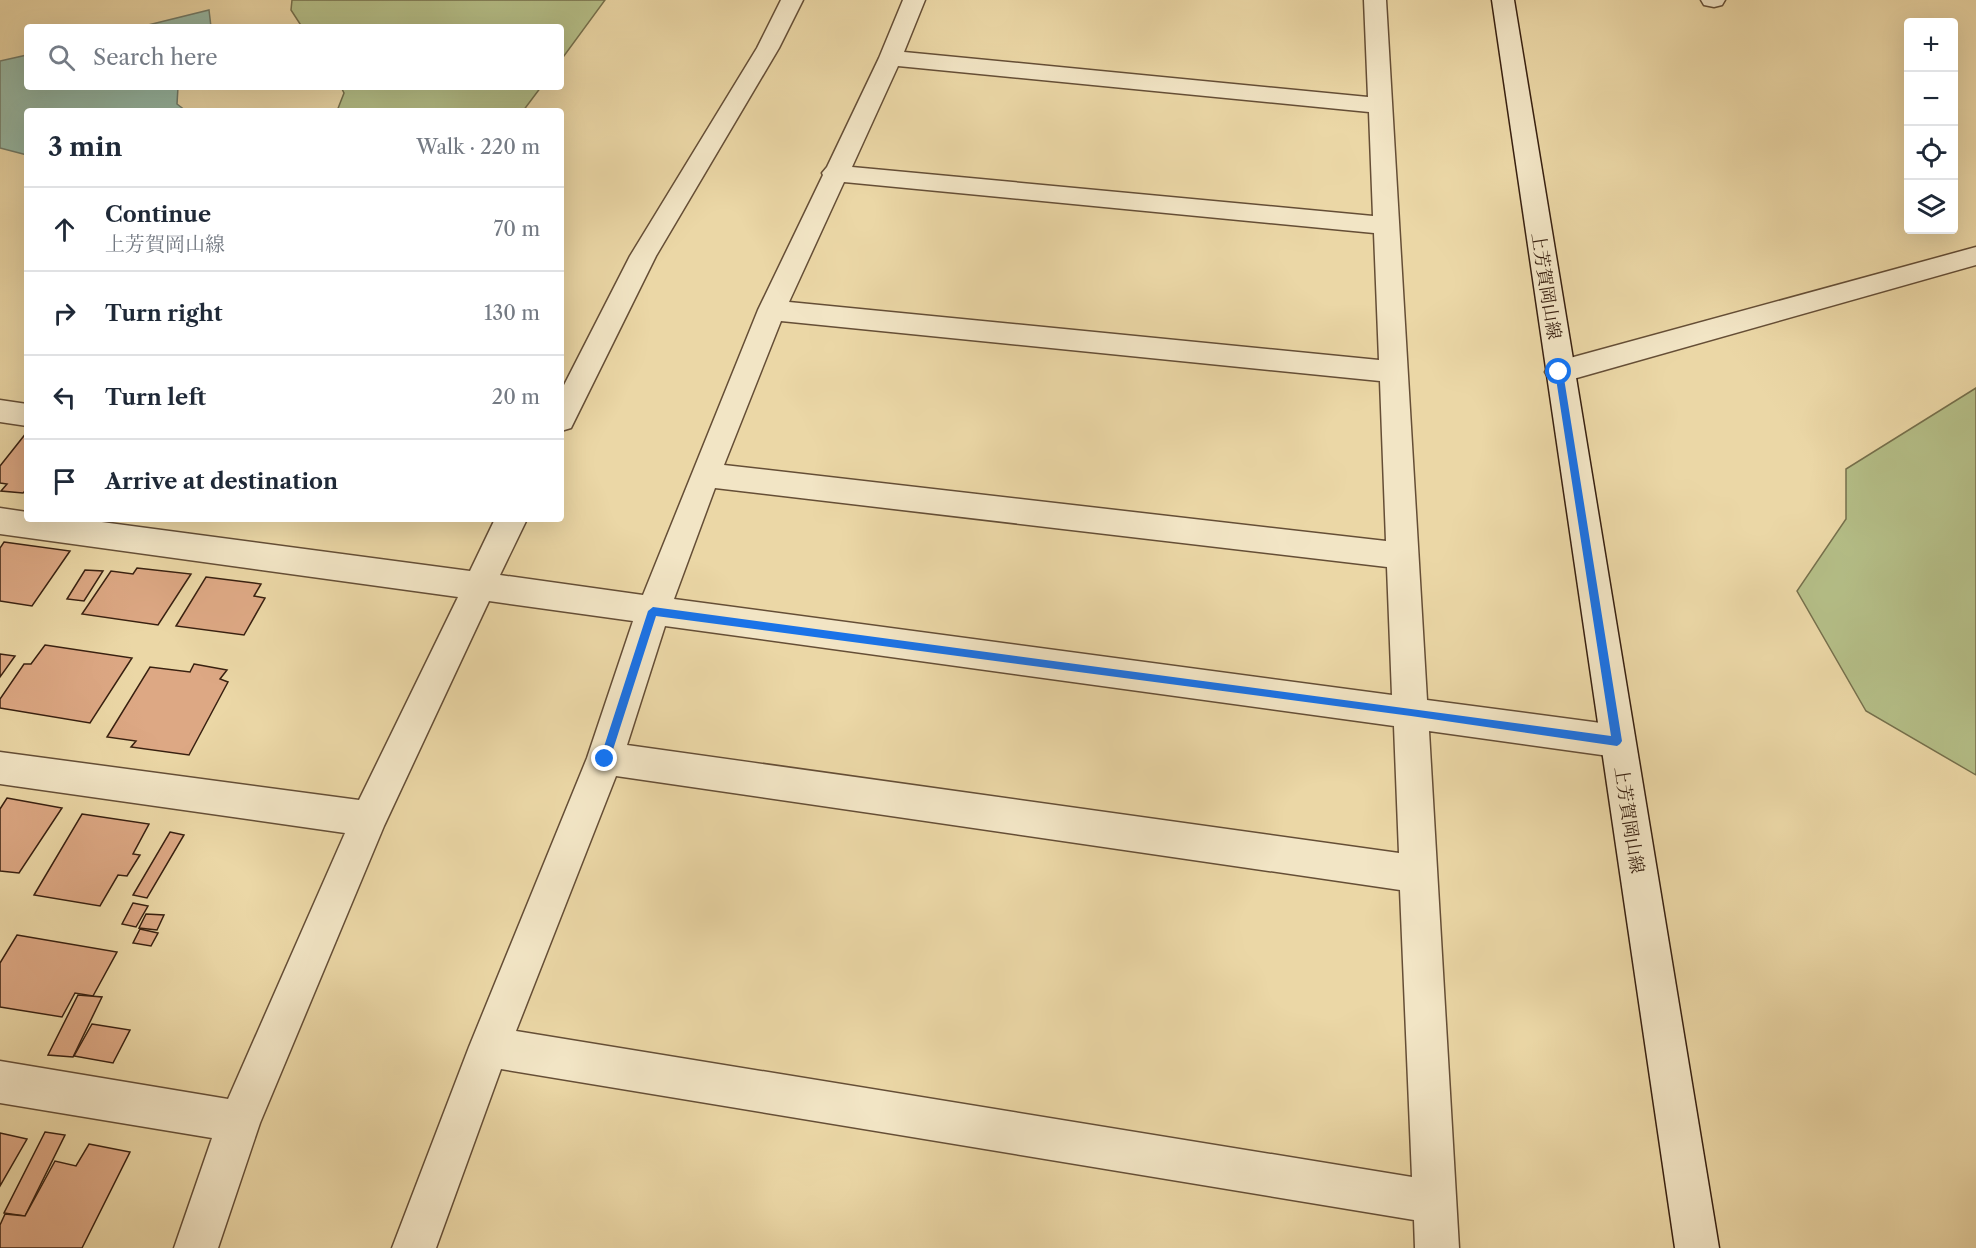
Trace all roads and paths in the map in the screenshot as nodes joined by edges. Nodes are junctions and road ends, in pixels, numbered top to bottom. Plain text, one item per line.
1 (792, 0) edge
2 (914, 0) edge
3 (1369, 0) edge
4 (1503, 0) edge
5 (890, 58) junction
6 (1380, 106) junction
7 (834, 173) junction
8 (1387, 226) junction
9 (1976, 256) edge
10 (772, 309) junction
11 (1394, 372) junction
12 (1559, 372) junction
13 (0, 411) edge
14 (564, 414) edge
15 (24, 415) edge
16 (705, 475) junction
17 (0, 521) edge
18 (510, 522) edge
19 (1403, 556) junction
20 (478, 585) junction
21 (653, 611) junction
22 (1411, 712) junction
23 (1617, 741) junction
24 (605, 759) junction
25 (0, 768) edge
26 (369, 819) junction
27 (1419, 874) junction
28 (489, 1047) junction
29 (0, 1082) edge
30 (239, 1122) junction
31 (1435, 1202) junction
32 (196, 1248) edge
33 (414, 1248) edge
34 (1437, 1248) edge
35 (1696, 1248) edge

1 - 14 street
2 - 5 street
3 - 6 street
4 - 12 street, 上芳賀岡山線
5 - 6 street
5 - 7 street
6 - 8 street
7 - 8 street
7 - 10 street
8 - 11 street
9 - 12 street
10 - 11 street
10 - 16 street
11 - 19 street
12 - 23 street, 上芳賀岡山線
13 - 15 street
16 - 19 street
16 - 21 street
17 - 20 street
18 - 20 street
19 - 22 street
20 - 21 street
20 - 26 street
21 - 22 street
21 - 24 street
22 - 23 street
22 - 27 street
23 - 35 street, 上芳賀岡山線
24 - 27 street
24 - 28 street
25 - 26 street
26 - 30 street
27 - 31 street
28 - 31 street
28 - 33 street
29 - 30 street
30 - 32 street
31 - 34 street

